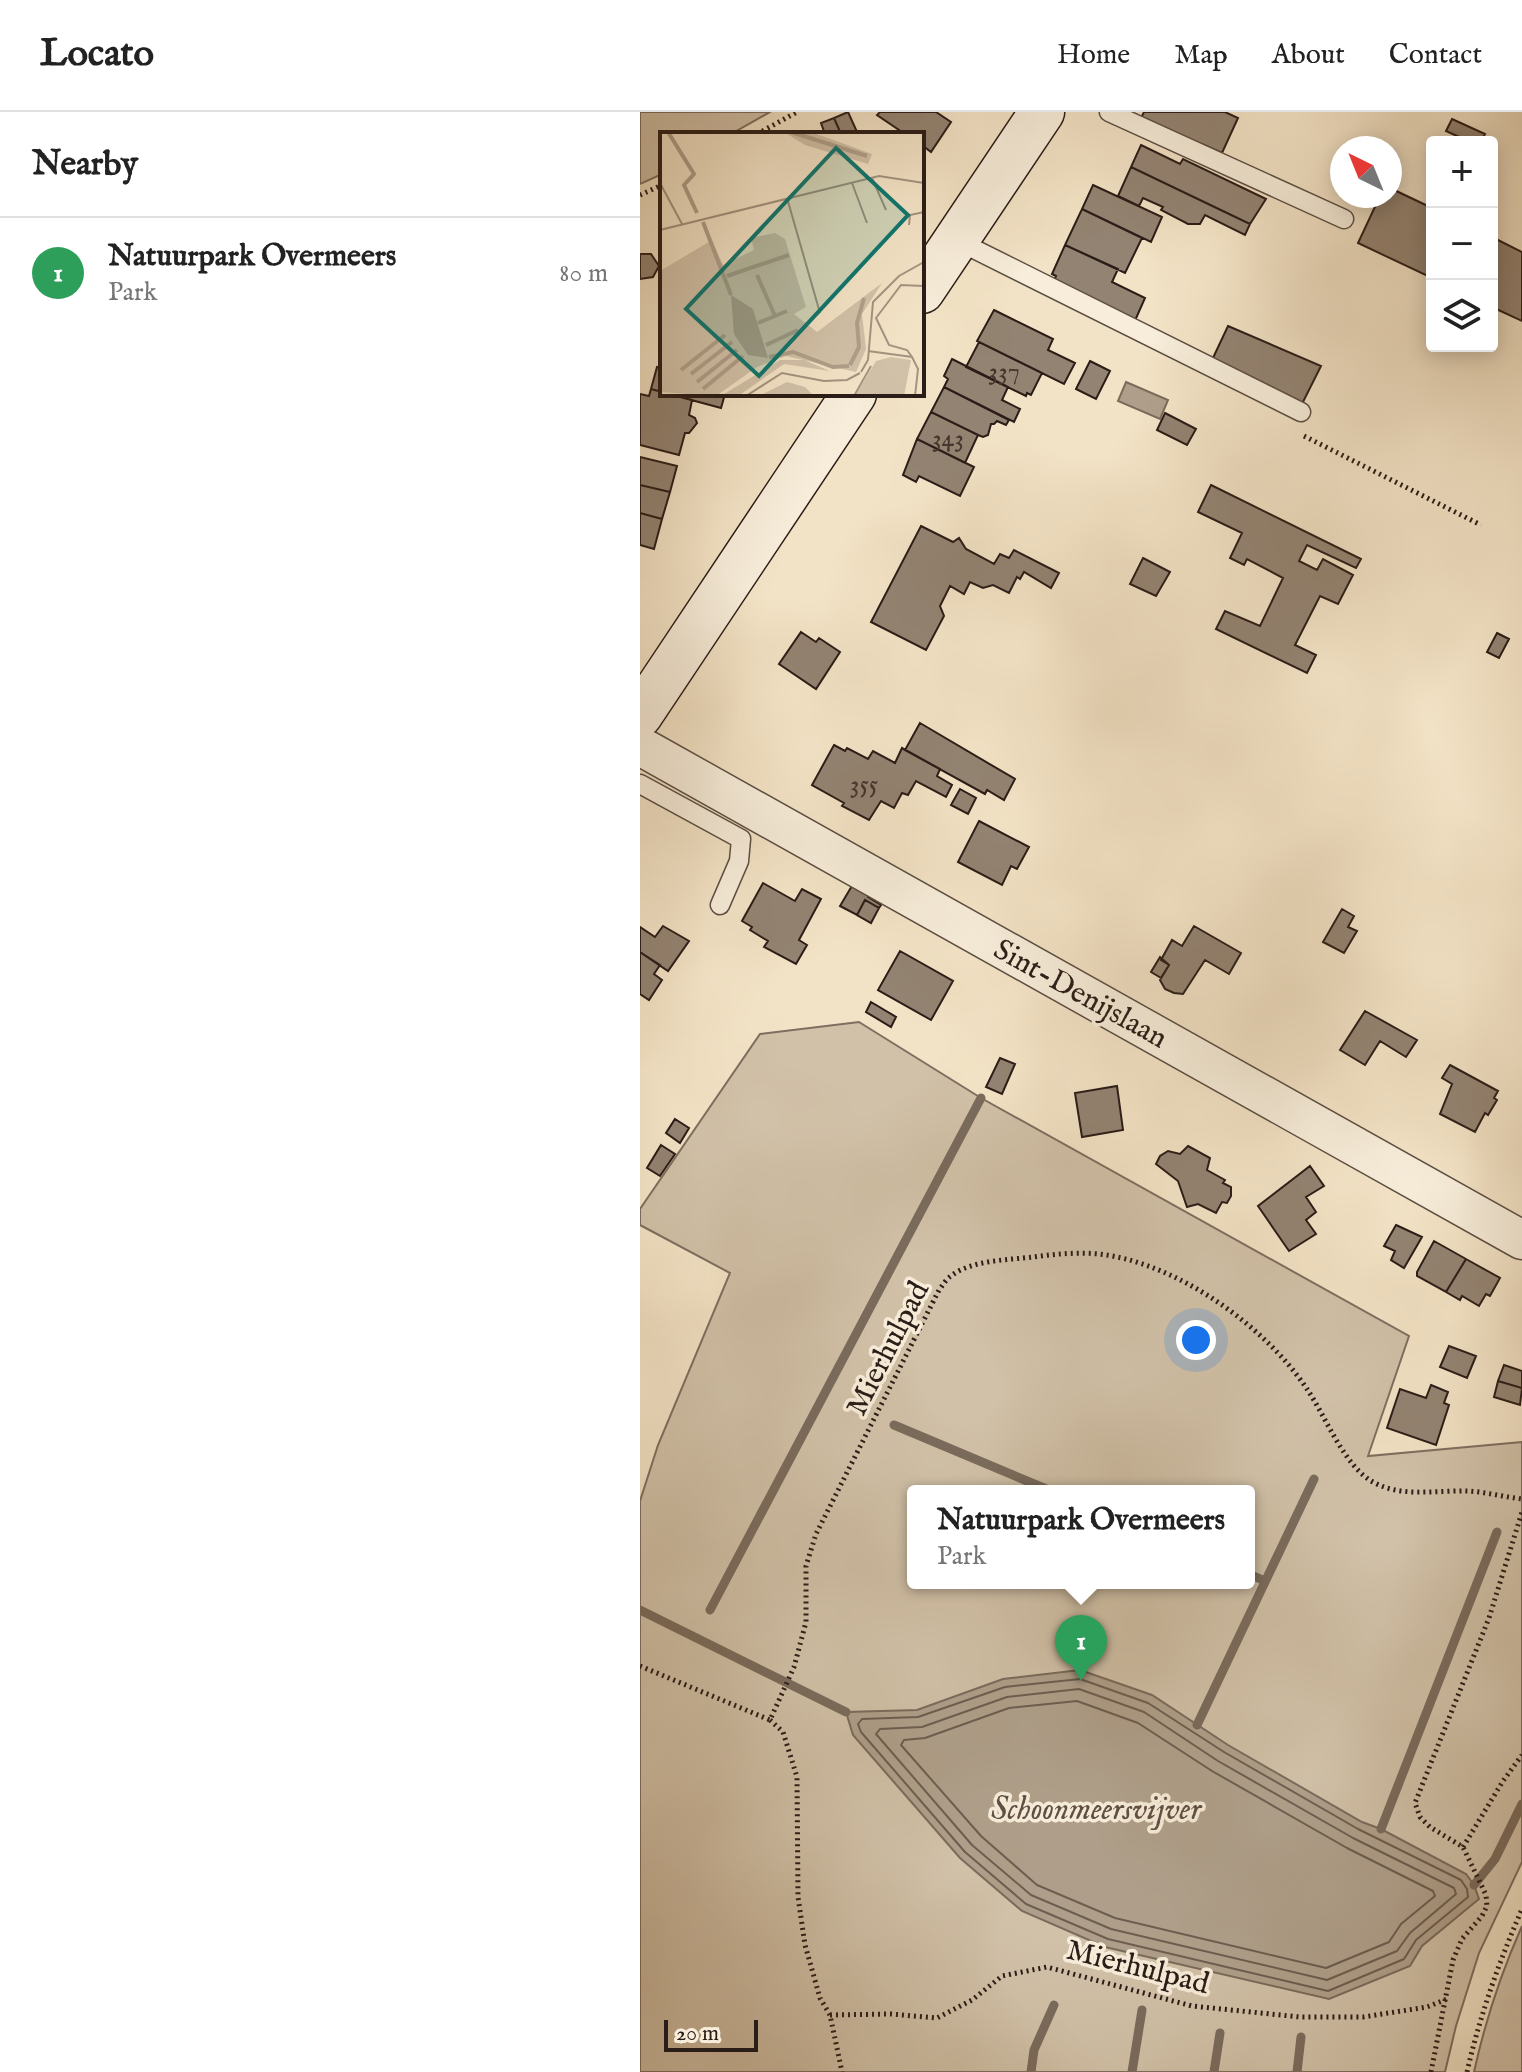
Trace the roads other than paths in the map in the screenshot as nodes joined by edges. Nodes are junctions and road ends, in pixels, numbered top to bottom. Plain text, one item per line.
1 (1042, 112) edge
2 (1109, 112) edge
3 (1344, 219) dead end
4 (956, 240) junction
5 (924, 288) edge
6 (853, 396) edge
7 (1301, 412) dead end
8 (640, 715) edge
9 (640, 746) edge
10 (640, 784) edge
11 (720, 905) dead end
12 (1522, 1240) edge

1 - 4 street
2 - 3 lane
4 - 5 street
4 - 7 lane
6 - 8 street
9 - 12 street, Sint-Denijslaan
10 - 11 lane

